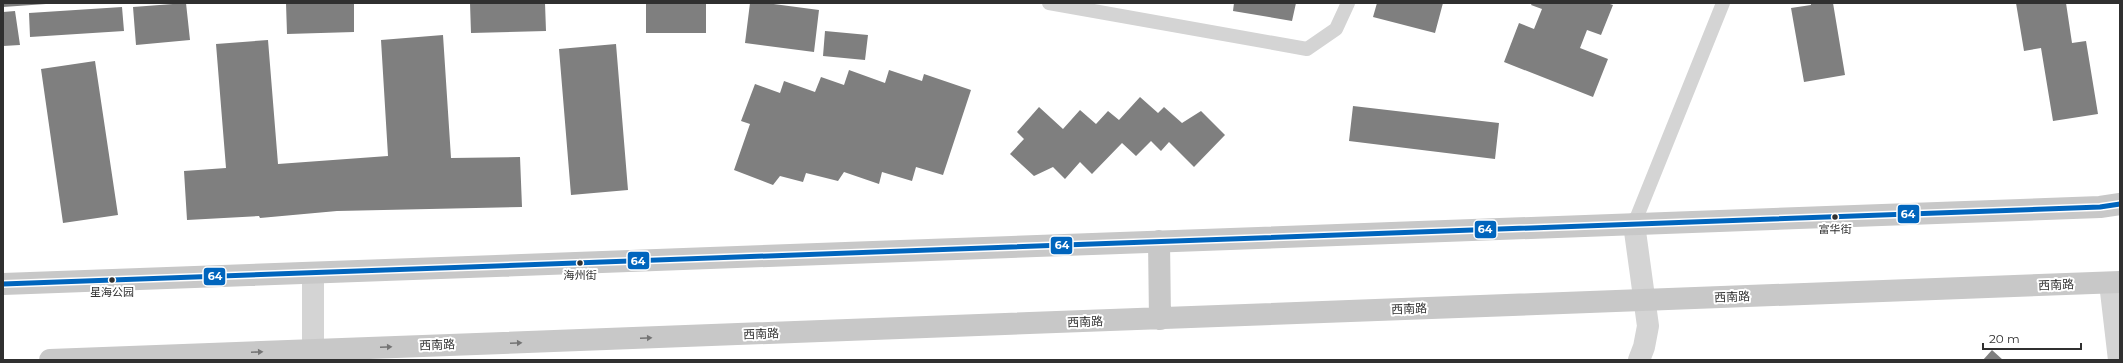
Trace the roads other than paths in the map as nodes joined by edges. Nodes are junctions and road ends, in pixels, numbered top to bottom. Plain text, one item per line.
1 (1049, 3) edge
2 (1348, 3) edge
3 (1723, 3) edge
4 (2120, 204) edge
5 (1634, 224) junction
6 (1159, 242) junction
7 (314, 273) junction
8 (2115, 283) edge
9 (3, 284) edge
10 (1645, 300) junction
11 (1160, 319) junction
12 (313, 355) edge
13 (50, 360) edge
14 (1639, 360) edge
15 (2119, 360) edge

1 - 2 lane
3 - 5 lane
4 - 5 main road
5 - 6 main road
5 - 10 street
6 - 7 main road
6 - 11 main road
7 - 9 main road
7 - 12 street
8 - 10 main road, 西南路
8 - 15 street
10 - 11 main road, 西南路
10 - 14 street
12 -> 11 main road, 西南路
13 -> 12 main road, 西南路

